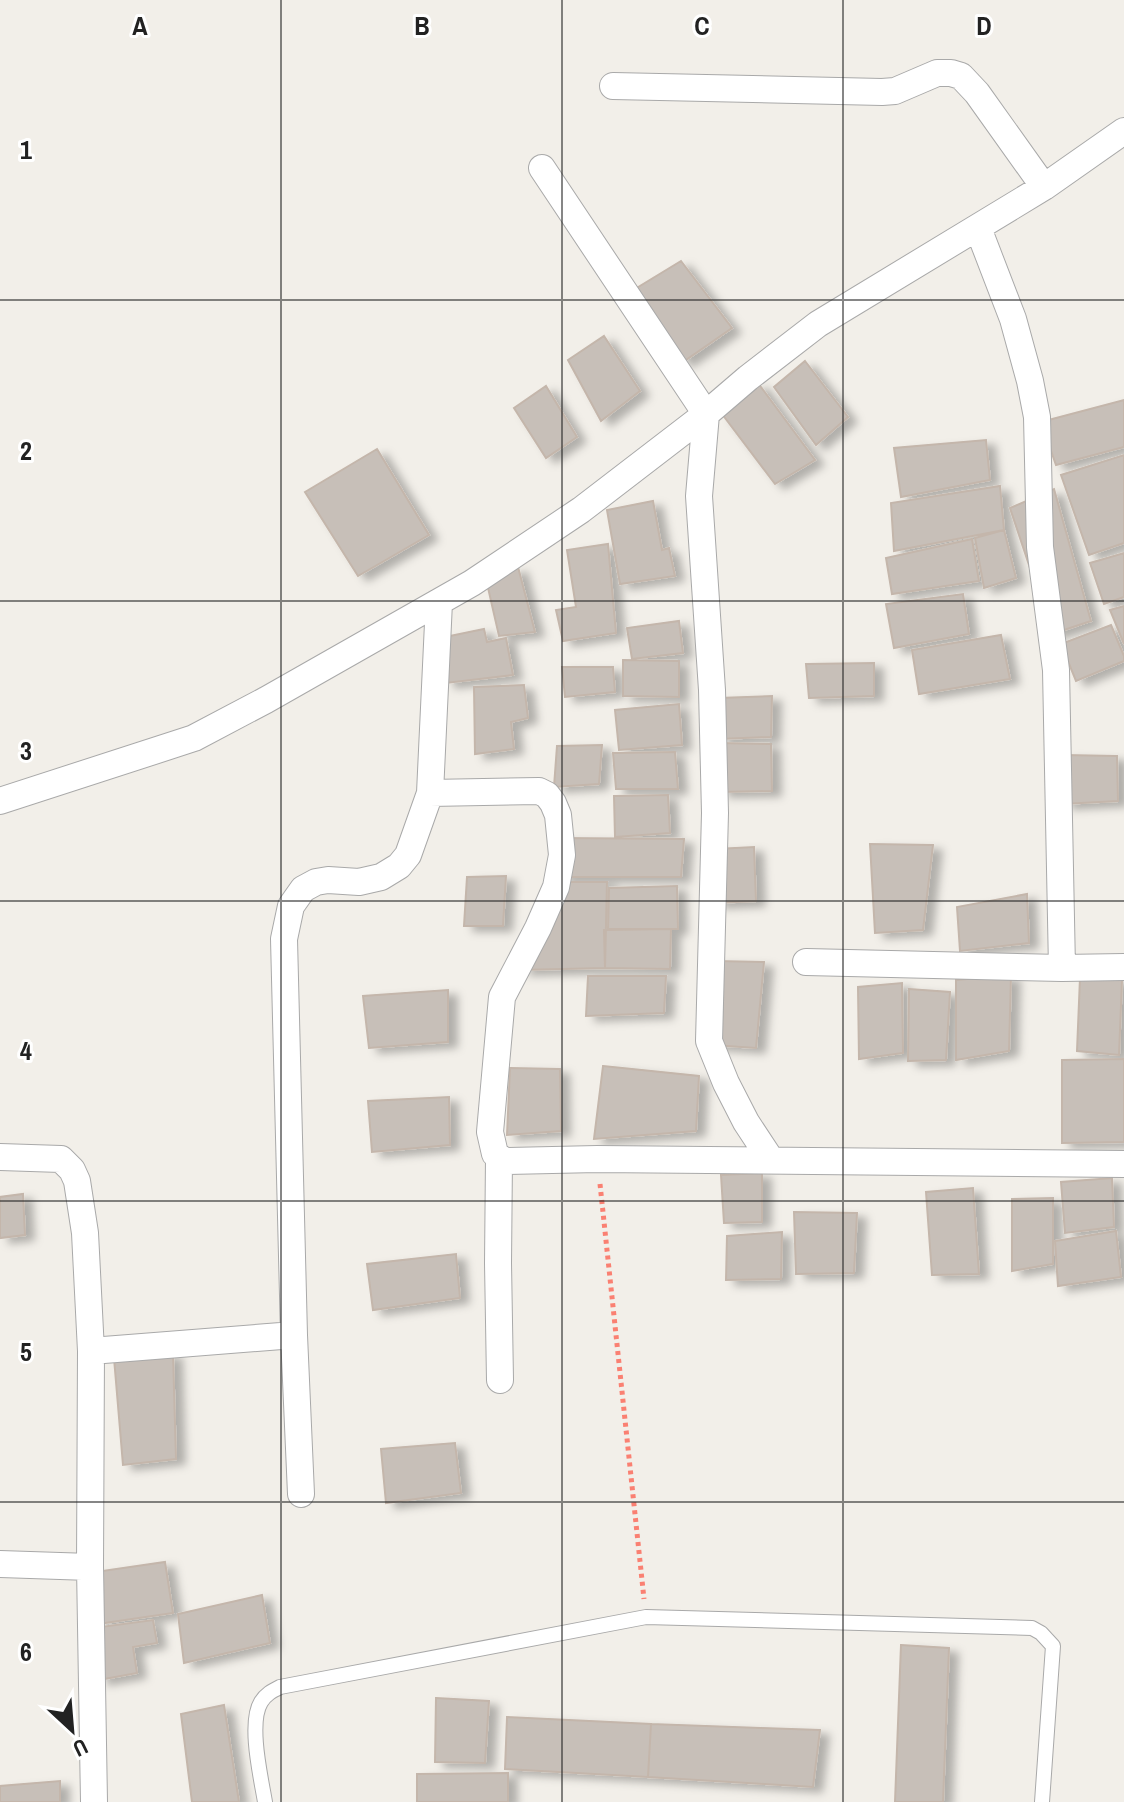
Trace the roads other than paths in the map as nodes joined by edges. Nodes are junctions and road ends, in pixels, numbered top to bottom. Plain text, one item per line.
1 (613, 86) dead end
2 (1124, 131) edge
3 (542, 168) dead end
4 (1044, 187) junction
5 (978, 228) junction
6 (706, 414) junction
7 (439, 602) junction
8 (430, 793) junction
9 (0, 801) edge
10 (806, 962) dead end
11 (1124, 967) edge
12 (1062, 968) junction
13 (0, 1157) edge
14 (499, 1158) junction
15 (771, 1160) junction
16 (1124, 1164) edge
17 (294, 1335) junction
18 (91, 1351) junction
19 (500, 1380) dead end
20 (301, 1494) dead end
21 (0, 1564) edge
22 (90, 1567) junction
23 (94, 1802) edge
24 (265, 1802) edge
25 (1042, 1802) edge

1 - 4 street
2 - 4 street
3 - 6 street
4 - 5 street
5 - 6 street
5 - 12 street
6 - 7 street
6 - 15 street
7 - 8 street
7 - 9 street
8 - 14 street
8 - 17 street
10 - 12 street
11 - 12 street
13 - 18 street
14 - 15 street
14 - 19 street
15 - 16 street
17 - 18 street
17 - 20 street
18 - 22 street
21 - 22 street
22 - 23 street
24 - 25 lane

